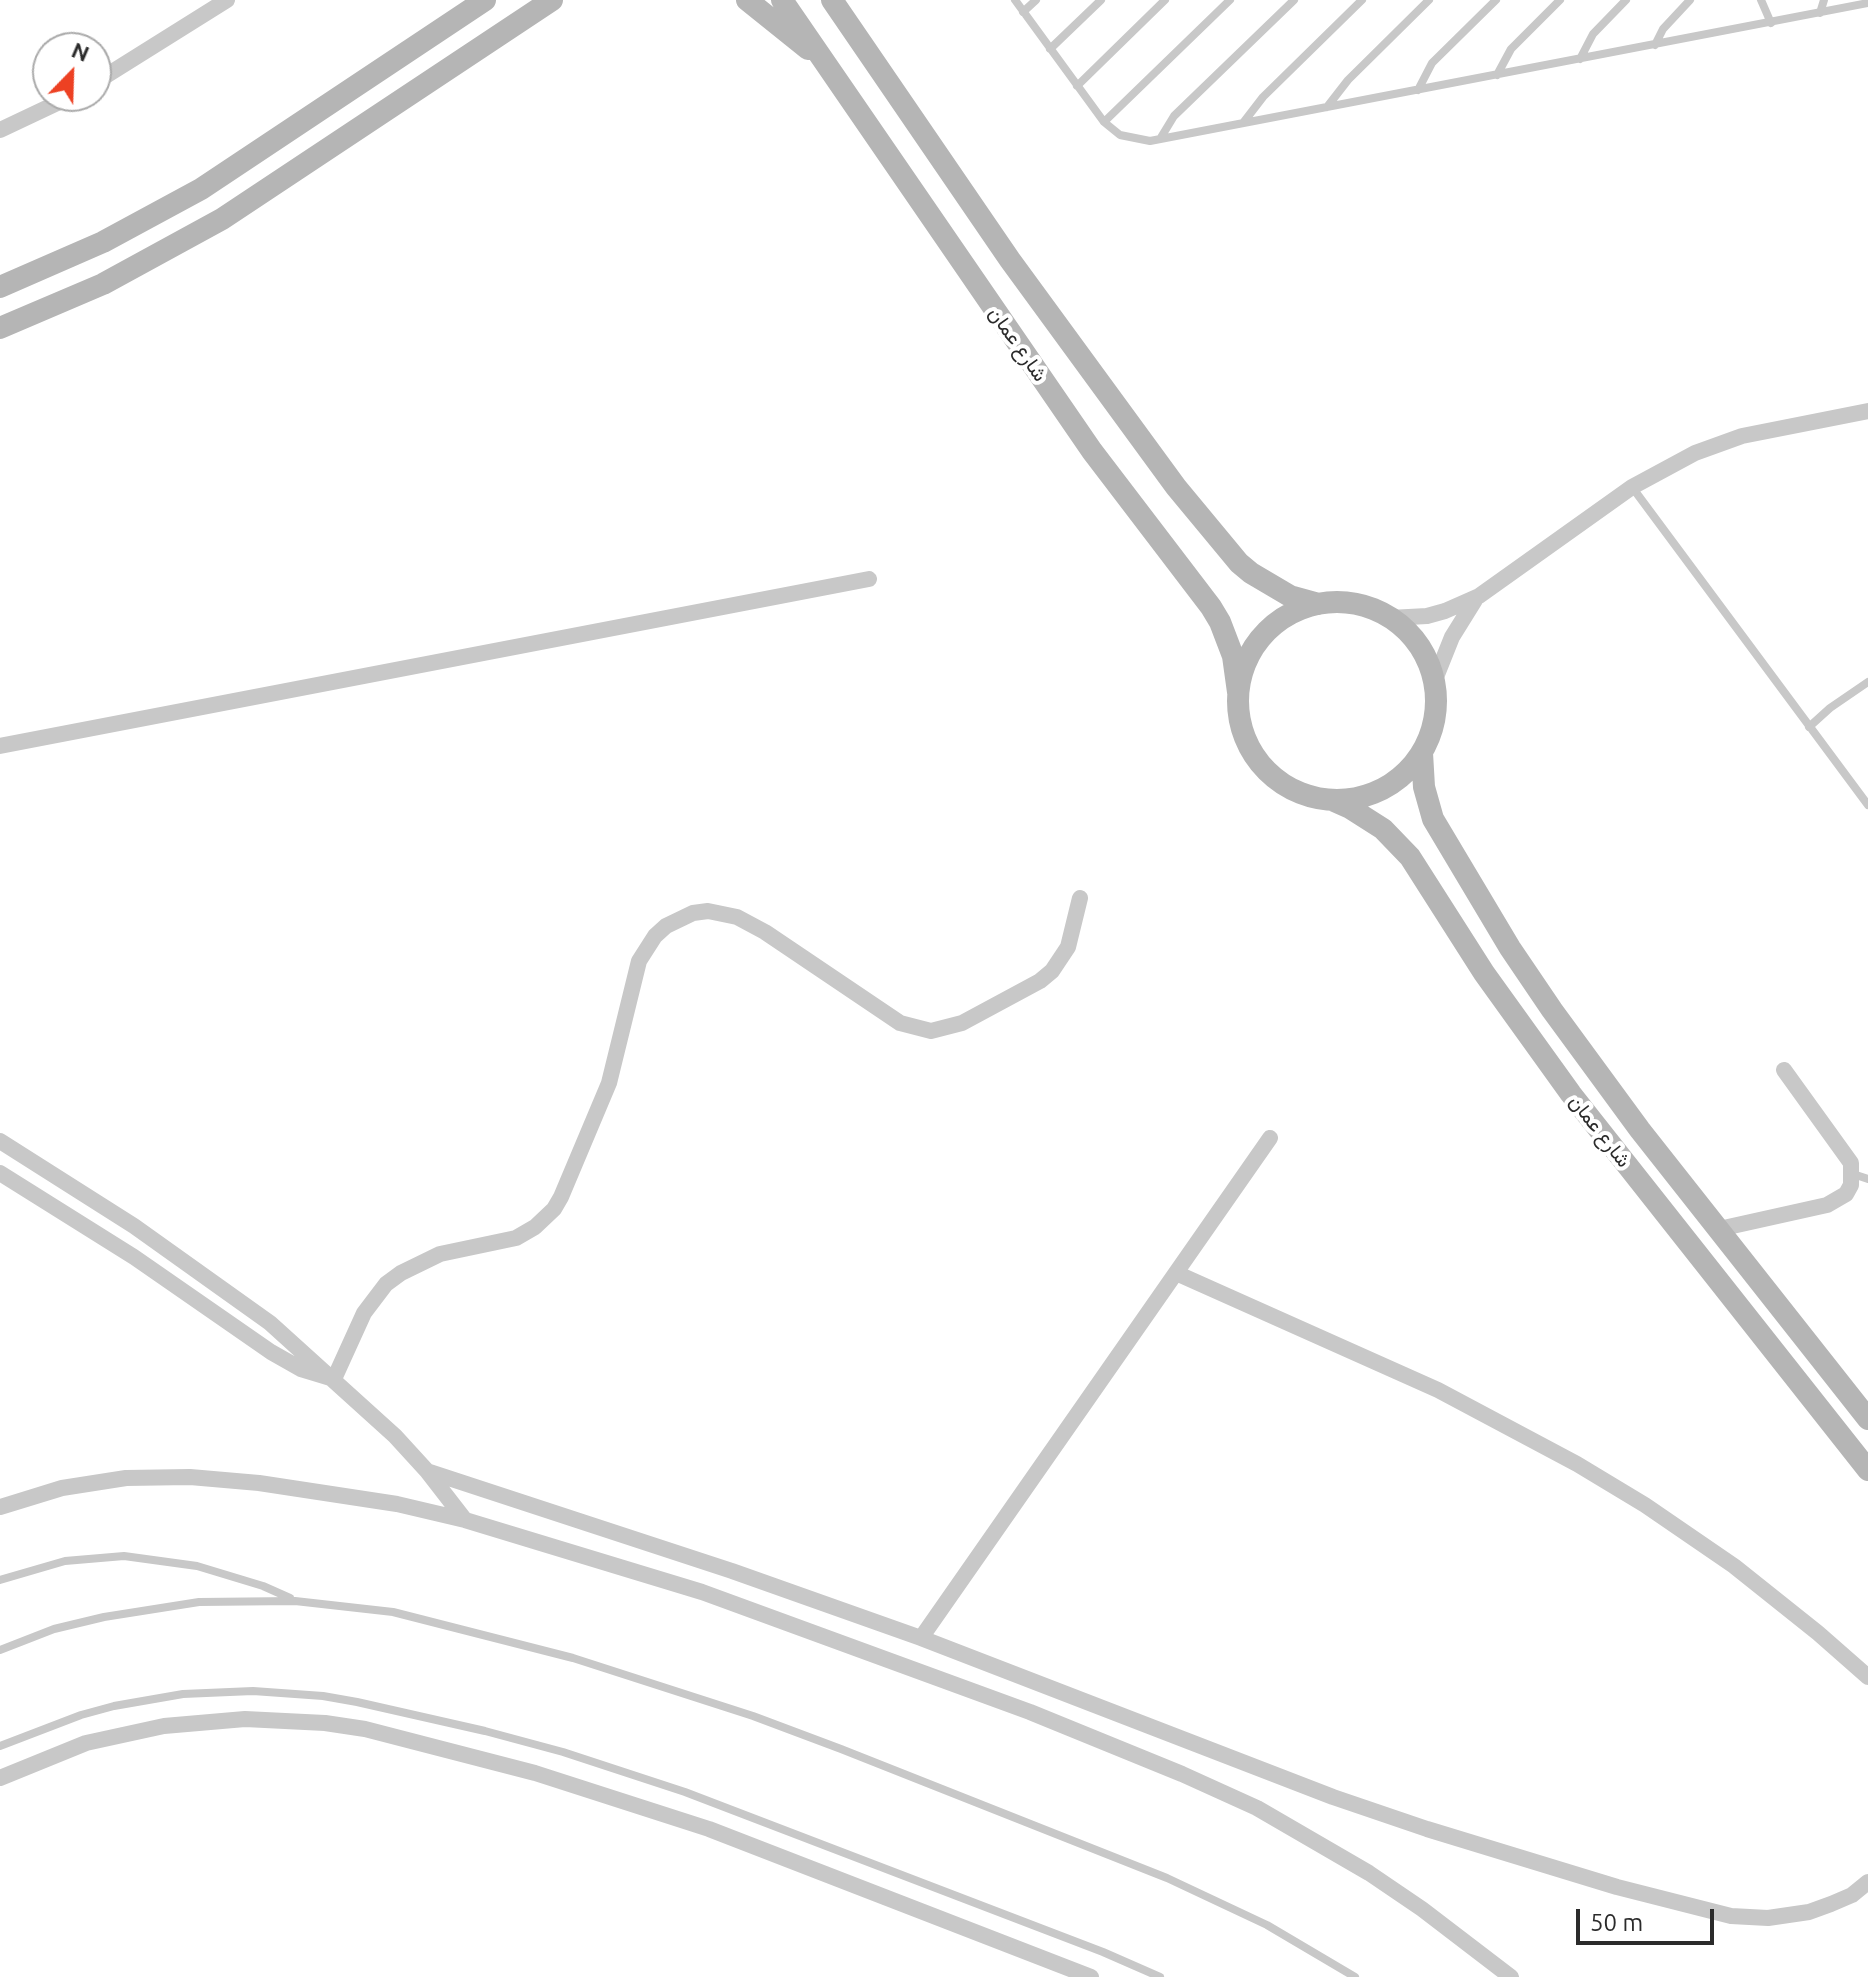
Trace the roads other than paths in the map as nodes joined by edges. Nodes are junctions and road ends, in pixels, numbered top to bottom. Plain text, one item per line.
1 (227, 0) edge
2 (485, 0) edge
3 (552, 0) edge
4 (747, 0) edge
5 (782, 0) edge
6 (832, 0) edge
7 (1015, 0) edge
8 (1036, 0) edge
9 (1101, 0) edge
10 (1165, 0) edge
11 (1230, 0) edge
12 (1294, 0) edge
13 (1362, 0) edge
14 (1429, 0) edge
15 (1496, 0) edge
16 (1560, 0) edge
17 (1626, 0) edge
18 (1690, 0) edge
19 (1761, 0) edge
20 (1824, 0) edge
21 (1868, 3) edge
22 (1023, 12) junction
23 (1820, 13) junction
24 (1771, 23) junction
25 (1655, 45) junction
26 (1050, 49) junction
27 (821, 58) junction
28 (1580, 59) junction
29 (112, 72) edge
30 (1497, 75) junction
31 (1077, 86) junction
32 (1418, 90) junction
33 (1327, 107) junction
34 (38, 112) edge
35 (1104, 122) junction
36 (1243, 123) junction
37 (0, 130) edge
38 (1160, 139) junction
39 (0, 287) edge
40 (0, 328) edge
41 (1868, 411) edge
42 (1632, 487) junction
43 (869, 579) dead end
44 (1479, 596) junction
45 (1319, 604) junction
46 (1390, 618) junction
47 (1434, 682) junction
48 (1868, 682) edge
49 (1238, 692) junction
50 (1809, 727) junction
51 (0, 746) edge
52 (1422, 753) junction
53 (1332, 800) junction
54 (1868, 805) edge
55 (1080, 898) dead end
56 (1784, 1070) dead end
57 (1270, 1138) dead end
58 (0, 1141) edge
59 (0, 1173) edge
60 (1860, 1176) edge
61 (1719, 1229) junction
62 (1176, 1273) junction
63 (334, 1379) junction
64 (1868, 1419) edge
65 (1868, 1470) edge
66 (427, 1471) junction
67 (0, 1507) edge
68 (465, 1520) junction
69 (0, 1580) edge
70 (295, 1601) junction
71 (921, 1638) junction
72 (0, 1650) edge
73 (1868, 1677) edge
74 (0, 1746) edge
75 (0, 1778) edge
76 (1868, 1882) edge
77 (1091, 1977) edge
78 (1160, 1977) edge
79 (1355, 1977) edge
80 (1511, 1977) edge

1 - 29 street
2 - 39 main road
3 - 40 main road
4 - 27 main road
5 - 27 main road, شارع عمان
6 - 45 main road
7 - 22 lane
8 - 22 lane
9 - 26 lane
10 - 31 lane
11 - 35 lane
12 - 38 lane
13 - 36 lane
14 - 33 lane
15 - 32 lane
16 - 30 lane
17 - 28 lane
18 - 25 lane
19 - 24 lane
20 - 23 lane
21 - 23 lane
22 - 26 lane
23 - 24 lane
24 - 25 lane
25 - 28 lane
26 - 31 lane
27 - 49 main road, شارع عمان
28 - 30 lane
30 - 32 lane
31 - 35 lane
32 - 33 lane
33 - 36 lane
34 - 37 street
35 - 38 lane
36 - 38 lane
41 - 42 street
42 - 44 street
42 - 50 lane
43 - 51 street
44 - 46 street
44 - 47 street
45 - 46 main road
45 - 49 main road
46 - 47 main road
47 - 52 main road
48 - 50 lane
49 - 53 main road
50 - 54 lane
52 - 53 main road
52 - 61 main road, شارع عمان
53 - 65 main road, شارع عمان
55 - 63 street
56 - 60 street
57 - 62 street
58 - 63 street
59 - 63 street
60 - 61 street
61 - 64 main road, شارع عمان
62 - 71 street
62 - 73 street
63 - 66 street
66 - 68 street
66 - 71 street
67 - 68 street
68 - 80 street
69 - 70 lane
70 - 72 lane
70 - 79 lane
71 - 76 street
74 - 78 lane
75 - 77 street

